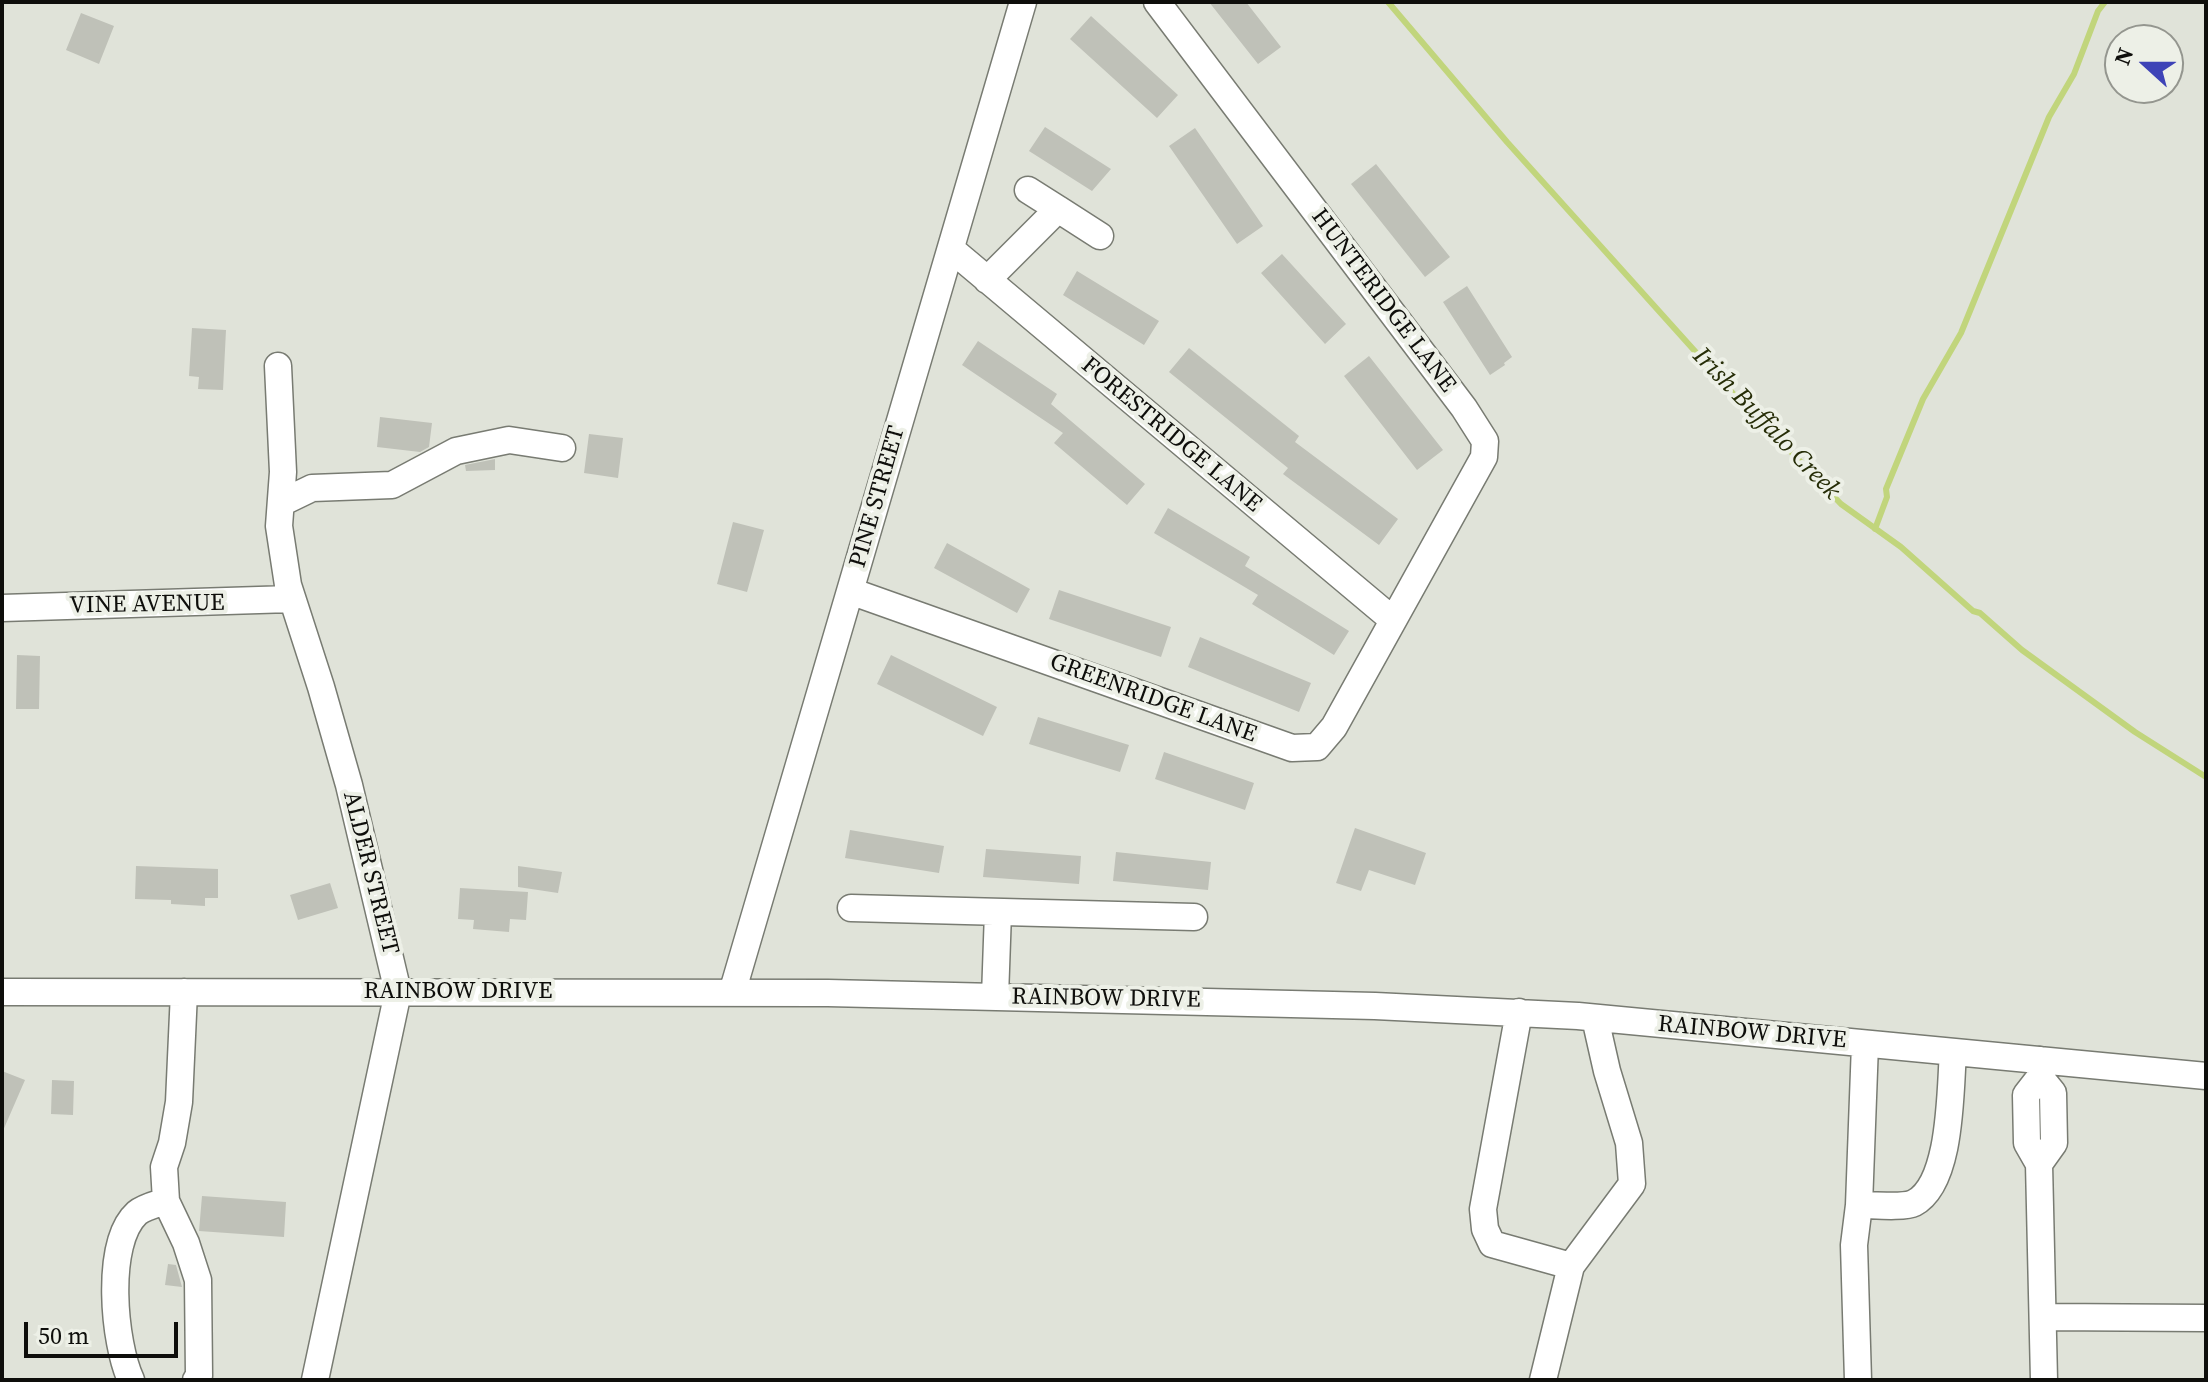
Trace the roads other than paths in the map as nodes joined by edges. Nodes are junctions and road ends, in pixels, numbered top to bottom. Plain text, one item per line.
1 (1023, 2) edge
2 (1157, 2) edge
3 (1028, 190) dead end
4 (1058, 209) junction
5 (1100, 236) dead end
6 (951, 249) junction
7 (987, 280) junction
8 (278, 366) dead end
9 (562, 448) dead end
10 (281, 503) junction
11 (850, 591) junction
12 (291, 599) junction
13 (2, 608) edge
14 (1393, 620) junction
15 (851, 908) dead end
16 (998, 912) junction
17 (1194, 917) dead end
18 (2, 992) edge
19 (184, 992) junction
20 (398, 992) junction
21 (732, 993) junction
22 (995, 997) junction
23 (1519, 1012) junction
24 (1595, 1018) junction
25 (1865, 1044) junction
26 (1953, 1052) junction
27 (2040, 1068) junction
28 (2206, 1076) edge
29 (166, 1201) junction
30 (1859, 1205) junction
31 (1571, 1266) junction
32 (2044, 1317) junction
33 (2206, 1318) edge
34 (200, 1379) edge
35 (131, 1380) edge
36 (315, 1380) edge
37 (1543, 1380) edge
38 (1858, 1380) edge
39 (2044, 1380) edge

1 - 6 street, PINE STREET
2 - 14 street, HUNTERIDGE LANE
3 - 4 street
4 - 5 street
4 - 7 street
6 - 7 street, FORESTRIDGE LANE
6 - 11 street, PINE STREET
7 - 14 street, FORESTRIDGE LANE
8 - 10 street, ALDER STREET
9 - 10 street
10 - 12 street, ALDER STREET
11 - 14 street, GREENRIDGE LANE
11 - 21 street, PINE STREET
12 - 13 street, VINE AVENUE
12 - 20 street, ALDER STREET
15 - 16 street
16 - 17 street
16 - 22 street
18 - 19 street, RAINBOW DRIVE
19 - 20 street, RAINBOW DRIVE
19 - 29 street
20 - 21 street, RAINBOW DRIVE
20 - 36 street, ALDER STREET
21 - 22 street, RAINBOW DRIVE
22 - 23 street, RAINBOW DRIVE
23 - 24 street, RAINBOW DRIVE
23 - 31 street
24 - 25 street, RAINBOW DRIVE
24 - 31 street
25 - 26 street, RAINBOW DRIVE
25 - 30 street
26 - 27 street, RAINBOW DRIVE
26 - 30 street
27 - 28 street, RAINBOW DRIVE
27 - 32 street
29 - 34 street
29 - 35 street
30 - 38 street
31 - 37 street
32 - 33 street
32 - 39 street

